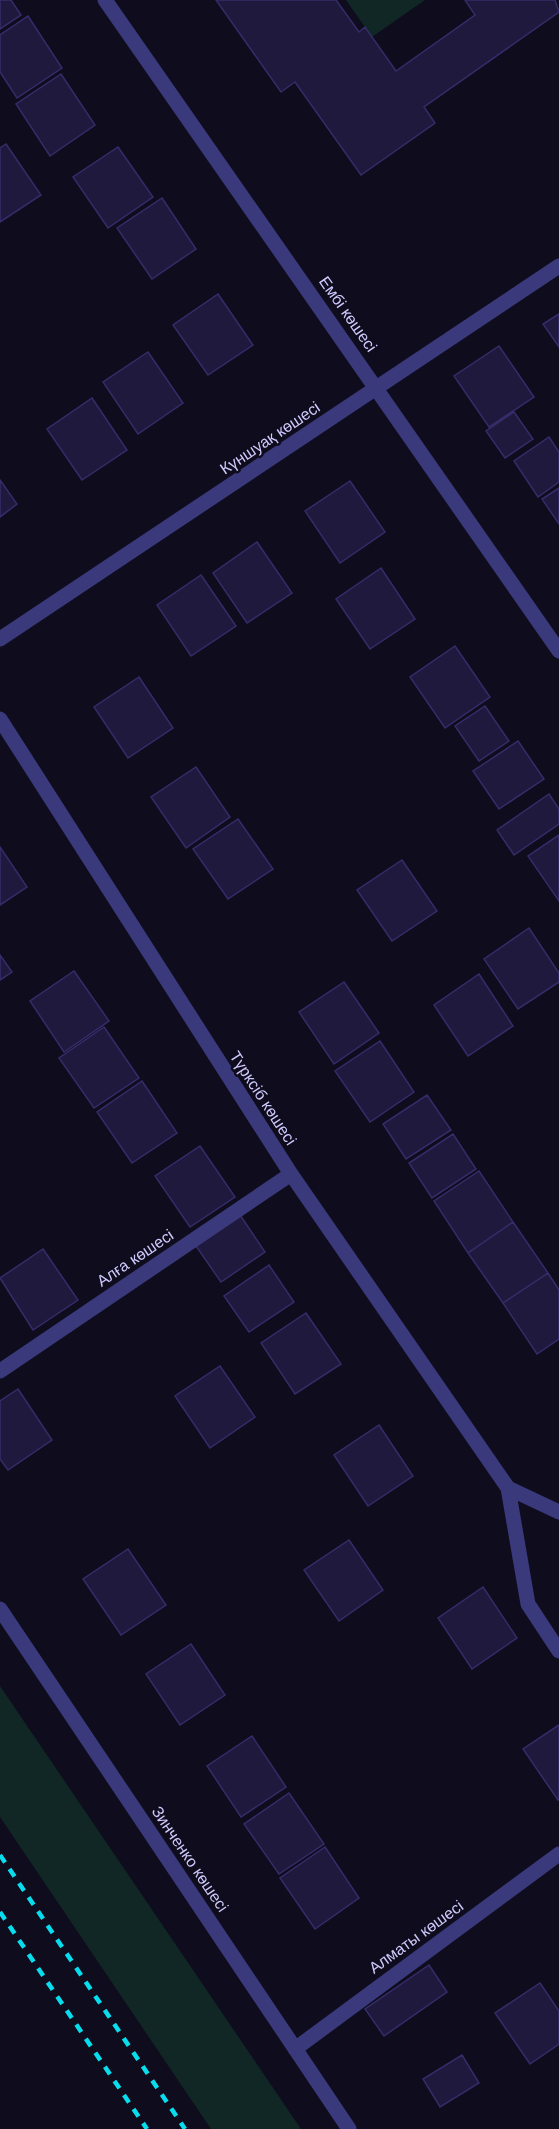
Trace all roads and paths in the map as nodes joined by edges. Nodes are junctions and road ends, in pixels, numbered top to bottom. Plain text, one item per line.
1 (105, 0) edge
2 (559, 266) edge
3 (377, 388) junction
4 (2, 632) edge
5 (559, 651) edge
6 (0, 719) edge
7 (291, 1174) junction
8 (0, 1371) edge
9 (508, 1488) junction
10 (559, 1512) edge
11 (0, 1609) edge
12 (559, 1651) edge
13 (559, 1854) edge
14 (295, 2049) junction
15 (349, 2129) edge

1 - 3 street, Ембі көшесі
2 - 3 street, Күншуақ көшесі
3 - 4 street, Күншуақ көшесі
3 - 5 street, Ембі көшесі
6 - 7 street, Түрксіб көшесі
7 - 8 street, Алға көшесі
7 - 9 street, Түрксіб көшесі
9 - 10 street
9 - 12 street, Түрксіб көшесі
11 - 14 street, Зинченко көшесі
13 - 14 street, Алматы көшесі
14 - 15 street, Зинченко көшесі

